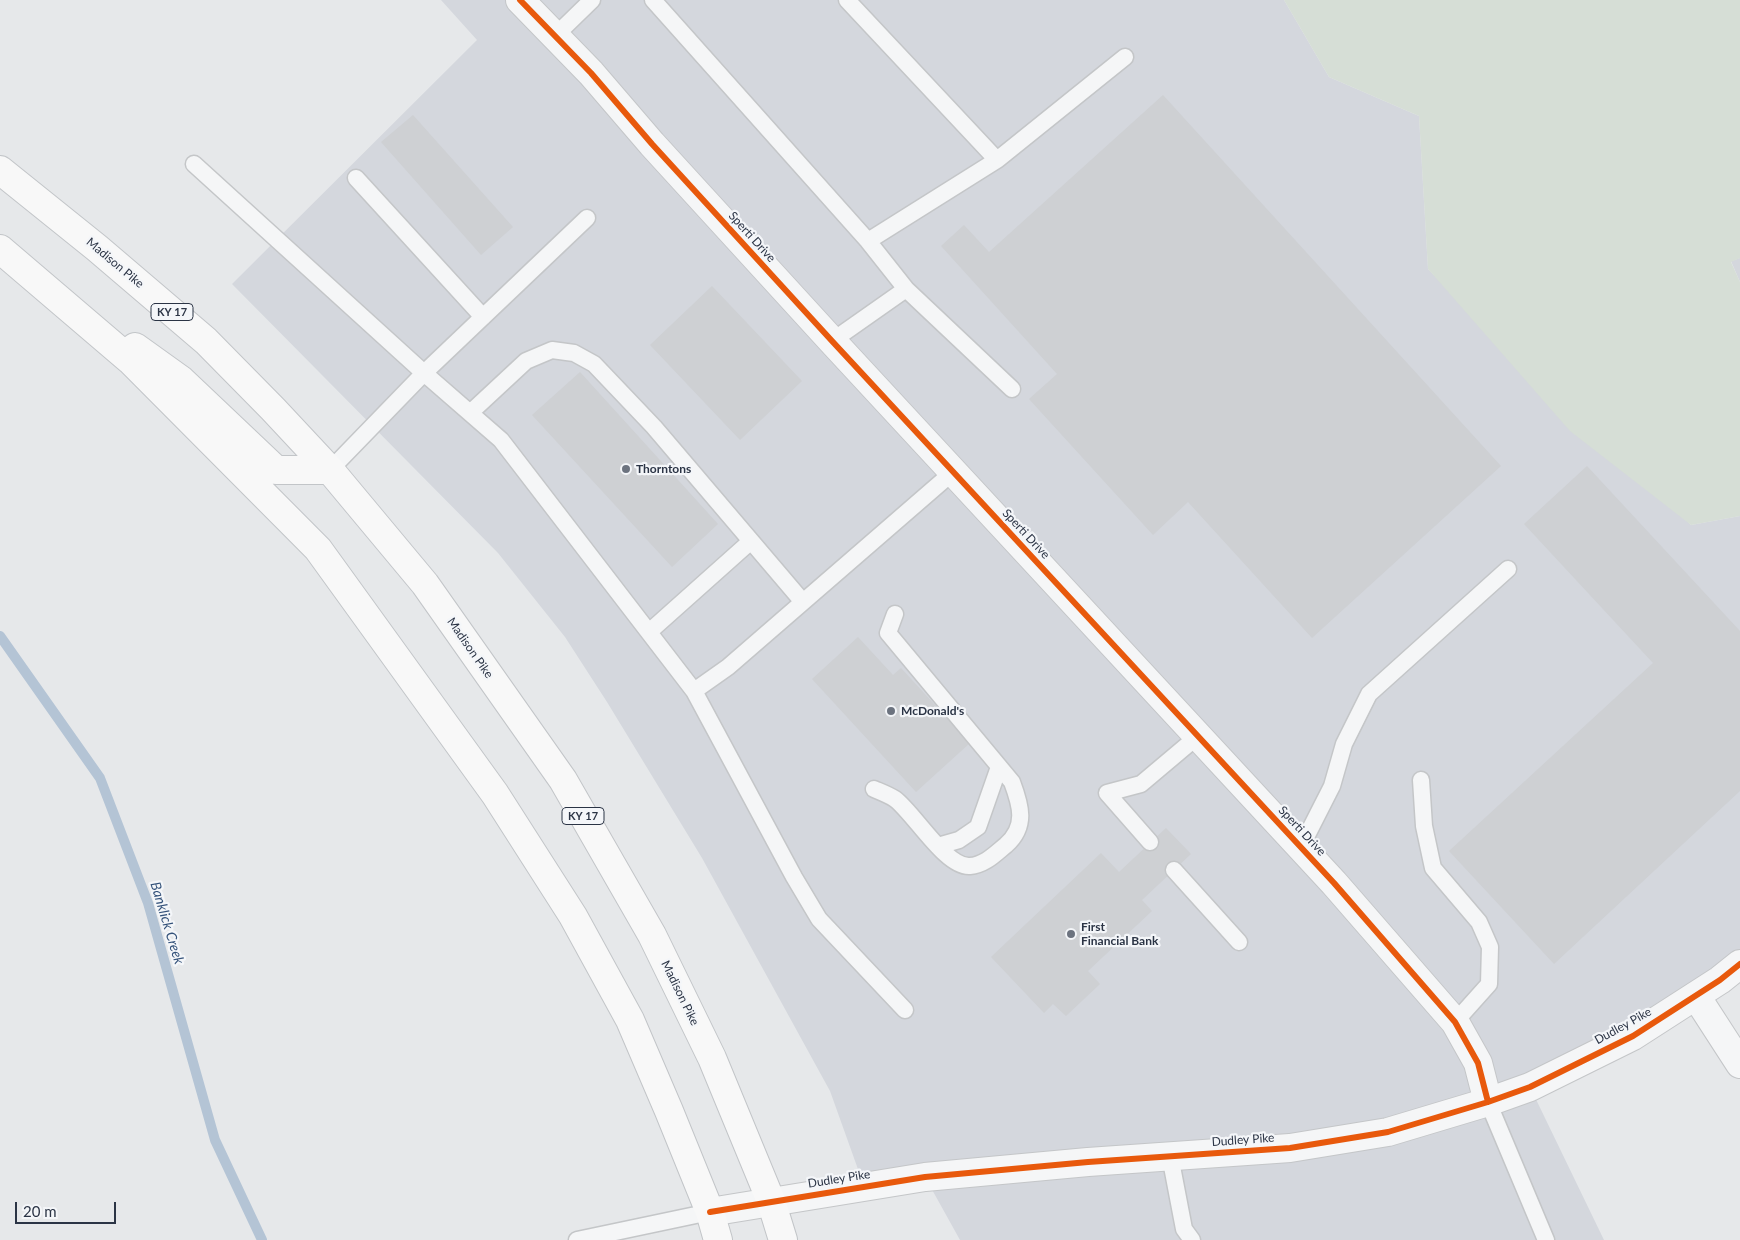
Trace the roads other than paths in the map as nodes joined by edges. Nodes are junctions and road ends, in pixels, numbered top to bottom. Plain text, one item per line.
1 (520, 0) edge
2 (592, 0) edge
3 (653, 0) edge
4 (847, 0) edge
5 (554, 36) junction
6 (1125, 57) dead end
7 (997, 160) junction
8 (194, 164) dead end
9 (0, 170) edge
10 (356, 178) dead end
11 (587, 218) dead end
12 (868, 241) junction
13 (0, 249) edge
14 (25, 270) junction
15 (906, 289) junction
16 (483, 317) junction
17 (832, 341) junction
18 (424, 373) junction
19 (1012, 389) dead end
20 (470, 413) junction
21 (330, 470) junction
22 (953, 472) junction
23 (752, 542) junction
24 (1508, 569) dead end
25 (803, 602) junction
26 (895, 614) dead end
27 (649, 632) junction
28 (694, 691) junction
29 (1198, 736) junction
30 (999, 766) junction
31 (1421, 780) dead end
32 (874, 789) dead end
33 (1150, 842) dead end
34 (938, 846) junction
35 (1301, 847) junction
36 (1174, 870) dead end
37 (1239, 942) dead end
38 (1740, 964) edge
39 (1696, 996) junction
40 (905, 1010) dead end
41 (1455, 1022) junction
42 (1740, 1064) edge
43 (1488, 1102) junction
44 (1170, 1156) junction
45 (771, 1201) junction
46 (710, 1212) junction
47 (578, 1240) edge
48 (718, 1240) edge
49 (783, 1240) edge
50 (1192, 1240) edge
51 (1546, 1240) edge

1 - 5 street, Sperti Drive
2 - 5 lane
3 - 12 lane
4 - 7 lane
5 - 17 street, Sperti Drive
6 - 7 lane
7 - 12 lane
8 - 18 lane
9 - 21 main road, Madison Pike / KY 17
10 - 16 lane
11 - 16 lane
12 - 15 lane
13 - 14 main road
14 - 21 main road
14 - 46 main road
15 - 17 lane
15 - 19 lane
16 - 18 lane
17 - 22 street, Sperti Drive
18 - 20 lane
18 - 21 lane
20 - 23 lane
20 - 27 lane
21 - 45 main road, Madison Pike / KY 17
22 - 25 lane
22 - 29 street, Sperti Drive
23 - 25 lane
23 - 27 lane
24 - 35 lane
25 - 28 lane
26 - 30 lane
27 - 28 lane
28 - 40 lane
29 - 33 lane
29 - 35 street, Sperti Drive
30 - 34 lane
30 - 34 lane
31 - 41 lane
32 - 34 lane
35 - 41 street, Sperti Drive
36 - 37 lane
38 - 39 street, Dudley Pike
39 - 42 street
39 - 43 street, Dudley Pike
41 - 43 street, Sperti Drive
43 - 44 street, Dudley Pike
43 - 51 lane
44 - 45 street, Dudley Pike
44 - 50 lane
45 - 46 street, Dudley Pike
45 - 49 main road, Madison Pike / KY 17
46 - 47 lane
46 - 48 main road

